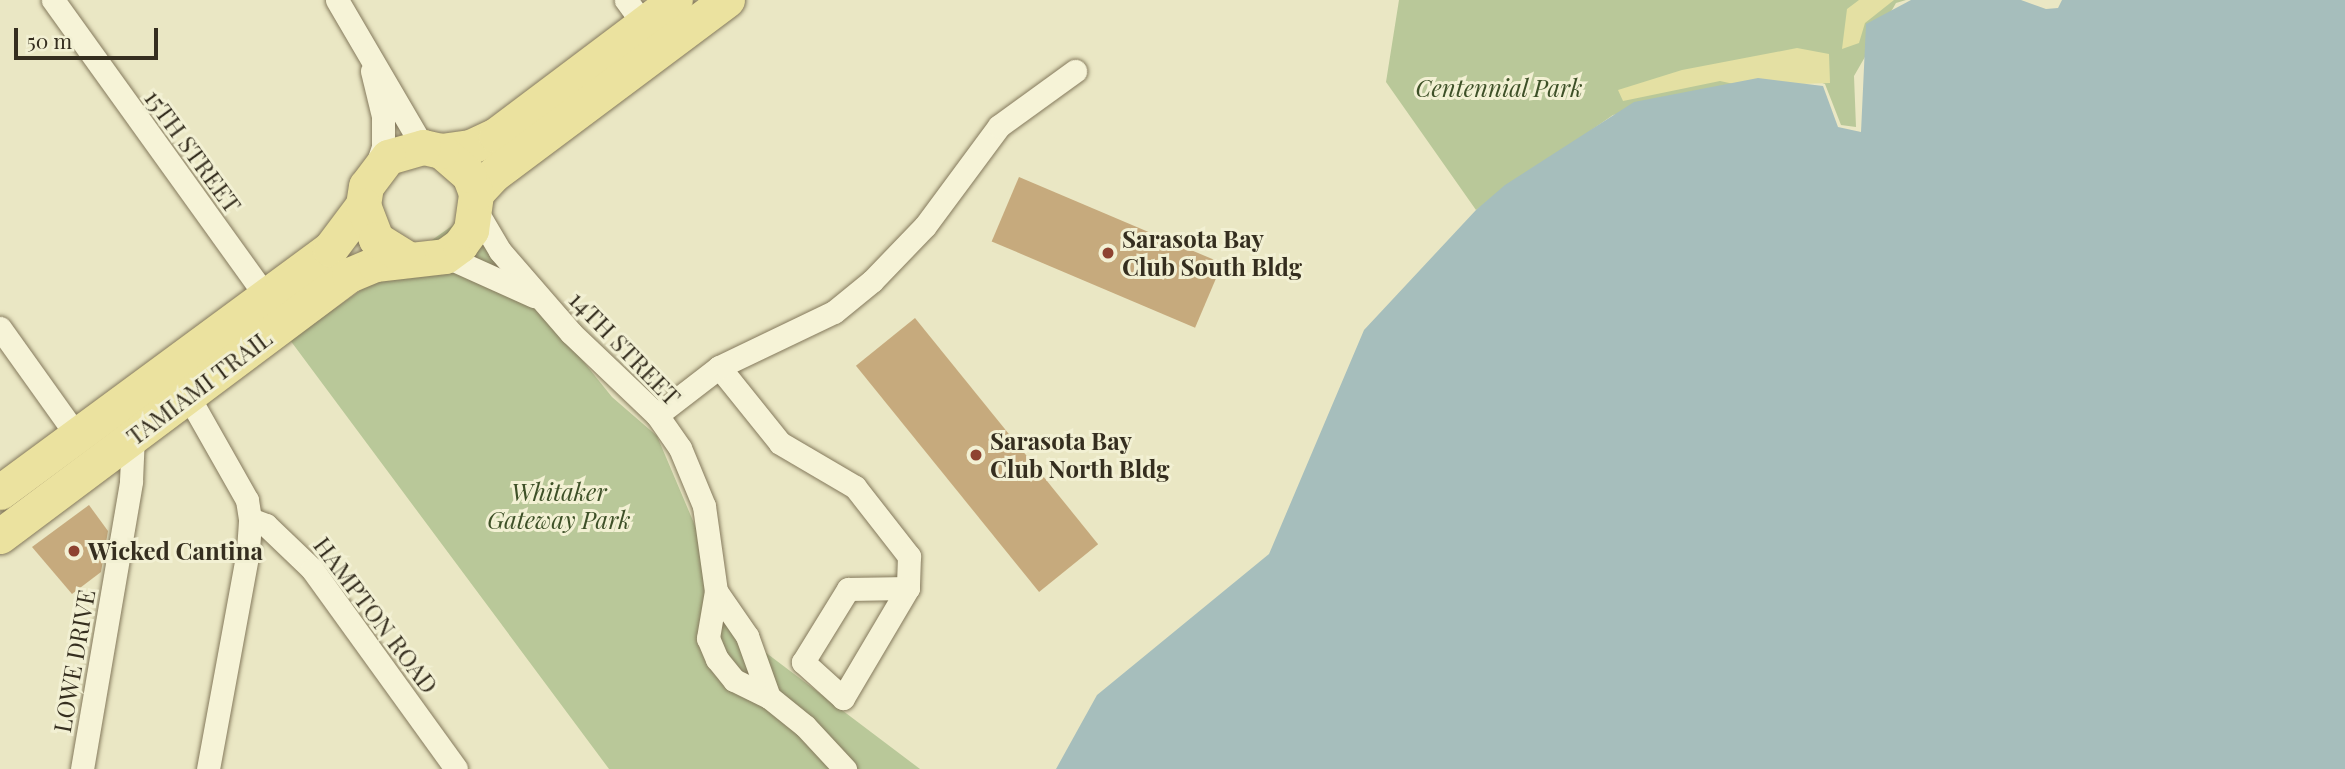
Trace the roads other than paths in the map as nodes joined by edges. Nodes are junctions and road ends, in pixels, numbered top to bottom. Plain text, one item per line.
1 (53, 0) edge
2 (337, 0) edge
3 (675, 0) edge
4 (727, 0) edge
5 (634, 12) edge
6 (365, 45) junction
7 (1075, 71) dead end
8 (432, 149) junction
9 (375, 170) junction
10 (477, 202) junction
11 (363, 205) junction
12 (445, 256) junction
13 (408, 260) junction
14 (267, 298) junction
15 (543, 301) junction
16 (0, 328) edge
17 (719, 367) junction
18 (187, 394) junction
19 (657, 415) junction
20 (77, 436) junction
21 (133, 436) junction
22 (49, 456) junction
23 (0, 492) edge
24 (0, 506) edge
25 (250, 519) junction
26 (0, 536) edge
27 (908, 588) junction
28 (716, 591) junction
29 (769, 697) junction
30 (82, 769) edge
31 (208, 769) edge
32 (456, 769) edge
33 (845, 769) edge

1 - 14 street, 15TH STREET
2 - 6 street
3 - 5 main road
4 - 10 main road
5 - 8 main road
6 - 8 street
6 - 9 street
7 - 17 street
8 - 9 main road
8 - 10 main road
9 - 11 main road, TAMIAMI TRAIL
10 - 12 main road
10 - 15 street, 14TH STREET
11 - 13 main road
11 - 14 main road, TAMIAMI TRAIL
12 - 13 main road, TAMIAMI TRAIL
12 - 15 street, 14TH STREET
13 - 18 main road, TAMIAMI TRAIL
14 - 18 main road
14 - 20 main road, TAMIAMI TRAIL
15 - 19 street, 14TH STREET
16 - 20 street
17 - 19 street
17 - 27 street
18 - 21 main road, TAMIAMI TRAIL
18 - 25 street
19 - 28 street, 14TH STREET
20 - 22 main road, TAMIAMI TRAIL
21 - 26 main road, TAMIAMI TRAIL
21 - 30 street, LOWE DRIVE
22 - 23 main road, TAMIAMI TRAIL
22 - 24 main road
25 - 31 street
25 - 32 street, HAMPTON ROAD
27 - 27 street
28 - 29 street, 14TH STREET
28 - 29 street, 14TH STREET
29 - 33 street, 14TH STREET

